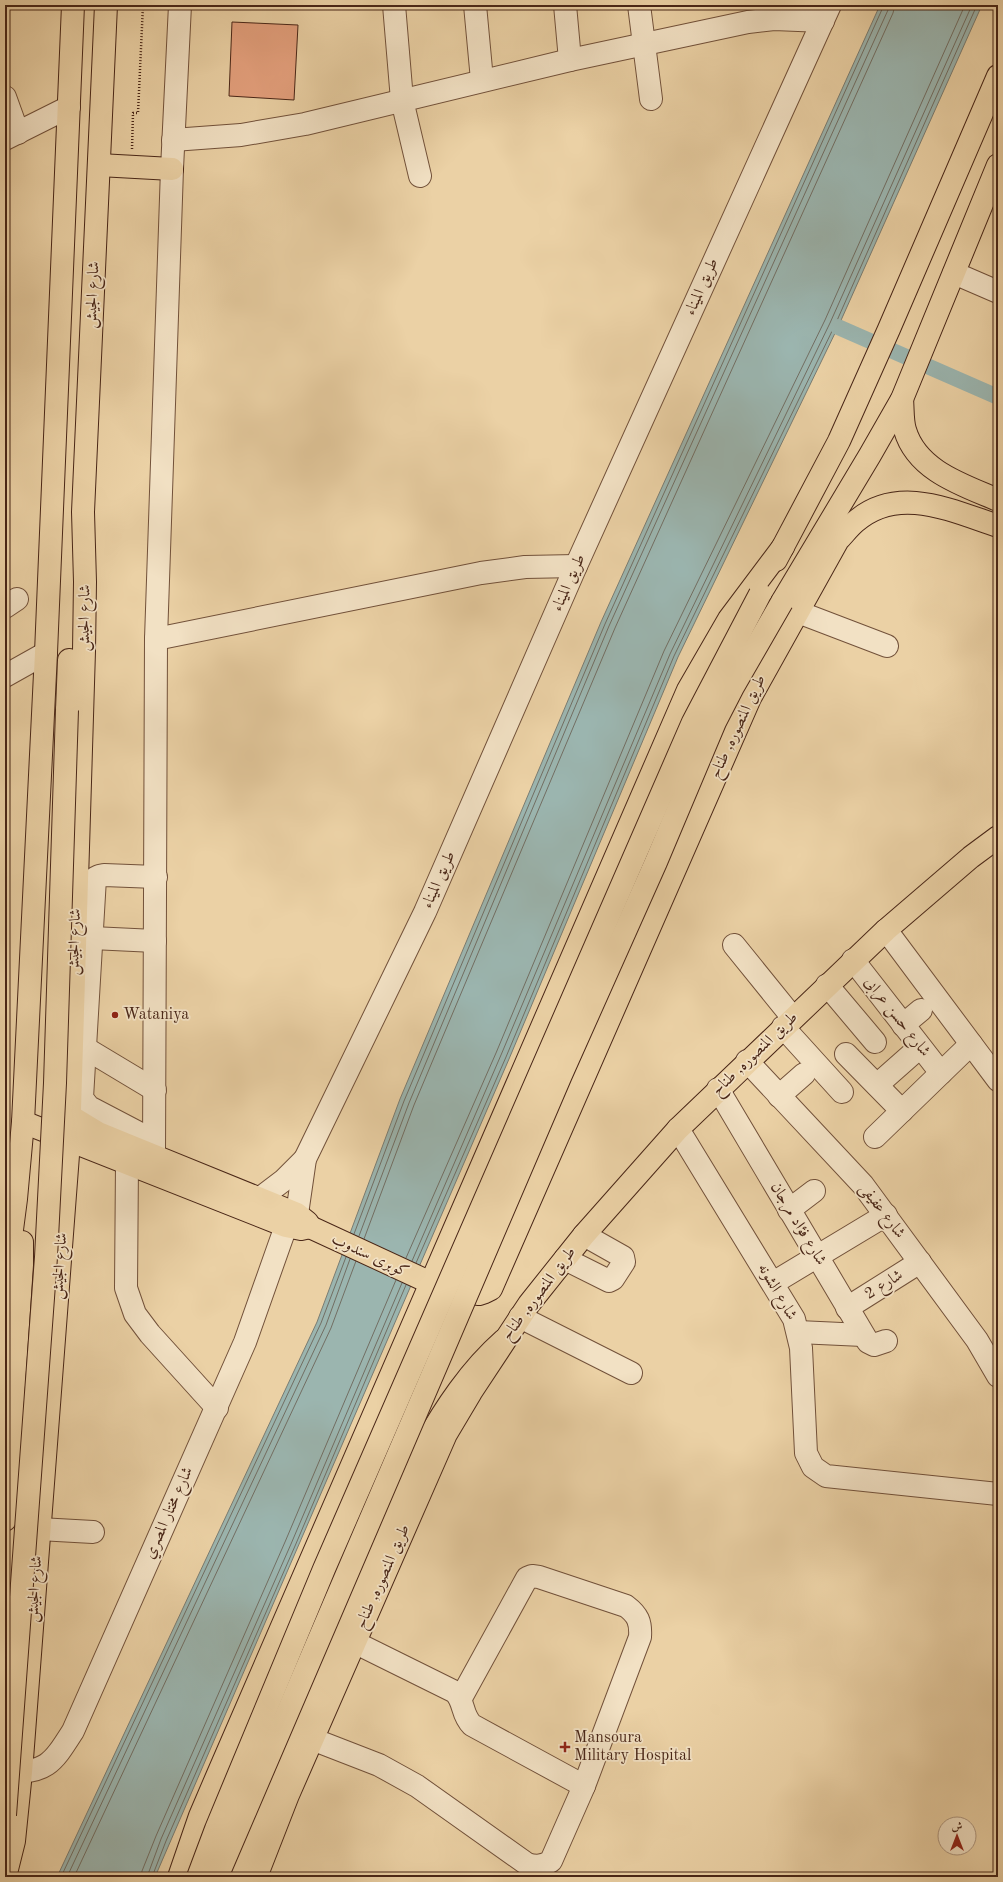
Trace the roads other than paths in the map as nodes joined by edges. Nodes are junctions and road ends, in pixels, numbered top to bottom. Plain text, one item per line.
1 (73, 5) edge
2 (106, 5) edge
3 (180, 5) edge
4 (394, 5) edge
5 (475, 5) edge
6 (565, 5) edge
7 (639, 5) edge
8 (827, 13) edge
9 (644, 44) junction
10 (570, 60) junction
11 (998, 76) edge
12 (482, 80) junction
13 (5, 97) edge
14 (651, 99) dead end
15 (402, 100) junction
16 (68, 107) junction
17 (11, 136) edge
18 (173, 140) junction
19 (998, 164) edge
20 (99, 165) junction
21 (172, 169) junction
22 (420, 176) dead end
23 (954, 273) junction
24 (998, 292) edge
25 (903, 395) junction
26 (998, 500) edge
27 (998, 526) edge
28 (84, 540) junction
29 (783, 547) junction
30 (576, 566) junction
31 (790, 607) junction
32 (156, 639) junction
33 (887, 646) dead end
34 (46, 653) junction
35 (5, 676) edge
36 (998, 837) edge
37 (156, 877) junction
38 (886, 930) junction
39 (92, 938) junction
40 (155, 941) junction
41 (734, 945) dead end
42 (853, 960) junction
43 (827, 985) junction
44 (921, 1010) dead end
45 (788, 1023) junction
46 (903, 1025) junction
47 (875, 1042) dead end
48 (971, 1044) junction
49 (920, 1047) junction
50 (85, 1048) junction
51 (846, 1054) dead end
52 (747, 1061) junction
53 (941, 1073) junction
54 (804, 1074) dead end
55 (998, 1080) edge
56 (877, 1085) junction
57 (718, 1089) junction
58 (155, 1090) junction
59 (842, 1092) dead end
60 (779, 1096) junction
61 (902, 1111) junction
62 (70, 1116) junction
63 (23, 1122) junction
64 (678, 1129) junction
65 (875, 1137) dead end
66 (69, 1142) junction
67 (154, 1148) junction
68 (125, 1156) junction
69 (305, 1159) junction
70 (814, 1191) dead end
71 (259, 1198) junction
72 (16, 1199) junction
73 (789, 1210) junction
74 (886, 1215) junction
75 (298, 1223) junction
76 (584, 1234) junction
77 (817, 1257) junction
78 (565, 1259) junction
79 (920, 1262) junction
80 (424, 1280) junction
81 (5, 1283) edge
82 (773, 1284) junction
83 (847, 1308) junction
84 (520, 1317) junction
85 (798, 1332) junction
86 (863, 1335) junction
87 (504, 1340) junction
88 (886, 1341) dead end
89 (631, 1373) dead end
90 (998, 1376) edge
91 (217, 1408) junction
92 (998, 1494) edge
93 (5, 1520) edge
94 (39, 1529) junction
95 (93, 1532) dead end
96 (354, 1642) junction
97 (461, 1698) junction
98 (312, 1739) junction
99 (13, 1772) edge
100 (584, 1786) junction
101 (5, 1815) edge
102 (5, 1877) edge
103 (179, 1877) edge
104 (198, 1877) edge
105 (209, 1877) edge
106 (217, 1877) edge
107 (236, 1877) edge
108 (256, 1877) edge

1 - 16 main road, شارع الجيش
2 - 20 main road, شارع الجيش
3 - 18 street
4 - 15 street
5 - 12 street
6 - 10 street
7 - 9 street
8 - 9 street
8 - 30 street, طريق الميناء
9 - 10 street
9 - 14 street
10 - 12 street
11 - 29 main road
12 - 15 street
13 - 17 street
15 - 18 street
15 - 22 street
16 - 17 street
16 - 34 main road, شارع الجيش
18 - 21 street
19 - 23 main road
20 - 21 main road
20 - 28 main road, شارع الجيش
21 - 32 street
23 - 24 street
23 - 25 main road
25 - 26 main road
25 - 31 main road
27 - 31 main road, طريق المنصوره, طناح
28 - 62 main road, شارع الجيش
28 - 101 main road, bridge
29 - 80 main road
29 - 104 main road, bridge
30 - 32 street
30 - 69 street, طريق الميناء
31 - 33 street
31 - 80 main road, طريق المنصوره, طناح
31 - 106 main road, bridge
32 - 37 street
34 - 35 street
34 - 63 main road, شارع الجيش
36 - 38 main road, طريق المنصوره, طناح
37 - 39 street
37 - 40 street
38 - 42 main road, طريق المنصوره, طناح
38 - 48 street
39 - 40 street
39 - 50 street
40 - 58 street
41 - 45 street
42 - 43 main road, طريق المنصوره, طناح
42 - 46 street, شارع حسن عرابى
43 - 45 main road, طريق المنصوره, طناح
43 - 47 street
44 - 46 street
45 - 52 main road, طريق المنصوره, طناح
45 - 59 street
46 - 49 street, شارع حسن عرابى
48 - 53 street
48 - 55 street
49 - 53 street, شارع حسن عرابى
49 - 56 street
50 - 58 street
50 - 67 street
51 - 56 street
52 - 57 main road, طريق المنصوره, طناح
52 - 60 street, شارع عفيفى
53 - 61 street
54 - 60 street
56 - 61 street
57 - 64 main road, طريق المنصوره, طناح
57 - 73 street, شارع فؤاد مرجان
58 - 67 street
60 - 74 street, شارع عفيفى
61 - 65 street
62 - 66 main road, شارع الجيش
62 - 68 main road
63 - 66 main road
63 - 72 main road, شارع الجيش
64 - 76 main road, طريق المنصوره, طناح
64 - 82 street, شارع الشونه
66 - 68 main road
66 - 94 main road, شارع الجيش
67 - 68 main road
67 - 71 main road
68 - 75 main road
68 - 91 street
69 - 71 street, طريق الميناء
69 - 75 street, طريق الميناء
70 - 73 street
71 - 75 main road
72 - 81 main road, شارع الجيش
72 - 93 main road
73 - 77 street, شارع فؤاد مرجان
74 - 77 street
74 - 79 street, شارع عفيفى
75 - 80 main road, كوبرى سندوب
75 - 91 street, شارع مختار المصري
76 - 78 main road, طريق المنصوره, طناح
76 - 78 street
77 - 82 street
77 - 83 street, شارع فؤاد مرجان
78 - 84 main road, طريق المنصوره, طناح
79 - 83 street, شارع 2
79 - 90 street, شارع عفيفى
80 - 103 main road
80 - 105 main road
82 - 85 street, شارع الشونه
83 - 86 street, شارع فؤاد مرجان
84 - 87 main road, طريق المنصوره, طناح
84 - 89 street
85 - 86 street
85 - 92 street, شارع الشونه
86 - 88 street, شارع فؤاد مرجان
87 - 96 main road, طريق المنصوره, طناح
87 - 107 main road
91 - 99 street, شارع مختار المصري
94 - 95 street
94 - 99 main road, شارع الجيش
96 - 97 street
96 - 98 main road, طريق المنصوره, طناح
97 - 100 street
97 - 100 street
98 - 100 street
98 - 108 main road, طريق المنصوره, طناح
99 - 102 main road, شارع الجيش

